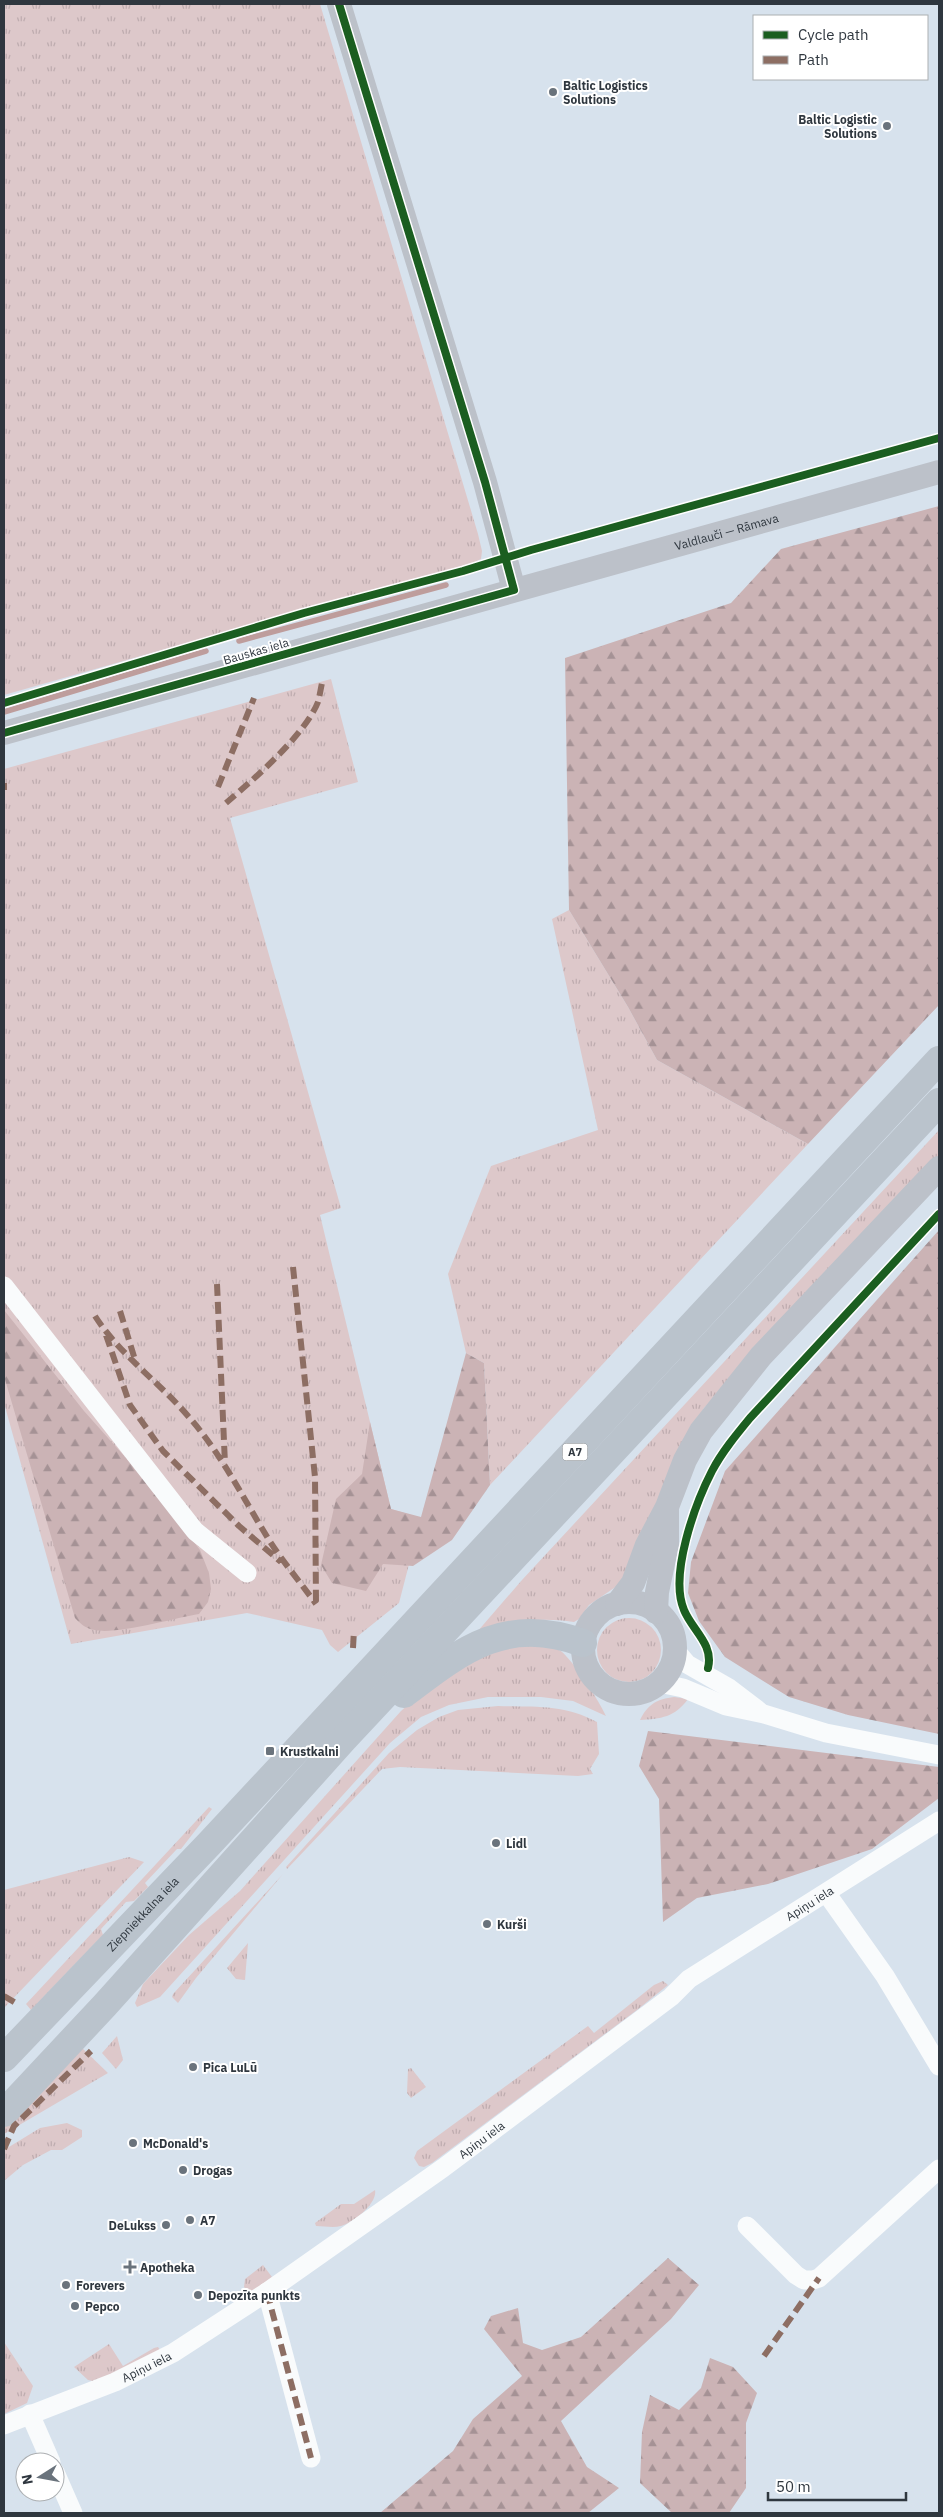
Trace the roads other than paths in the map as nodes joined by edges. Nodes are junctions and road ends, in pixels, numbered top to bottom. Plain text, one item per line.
1 (339, 4) edge
2 (939, 472) edge
3 (514, 590) junction
4 (4, 733) edge
5 (939, 1060) edge
6 (939, 1102) edge
7 (939, 1168) edge
8 (4, 1286) edge
9 (667, 1507) junction
10 (247, 1573) dead end
11 (617, 1604) junction
12 (656, 1612) junction
13 (583, 1643) junction
14 (676, 1650) junction
15 (659, 1683) junction
16 (764, 1714) junction
17 (344, 1740) junction
18 (939, 1755) edge
19 (939, 1821) edge
20 (827, 1894) junction
21 (4, 2058) edge
22 (939, 2066) edge
23 (4, 2113) edge
24 (939, 2169) edge
25 (747, 2226) dead end
26 (267, 2292) junction
27 (30, 2414) junction
28 (4, 2425) edge
29 (47, 2452) edge
30 (311, 2458) dead end
31 (65, 2495) edge
32 (73, 2513) edge

1 - 3 main road
2 - 3 main road, Valdlauči — Rāmava
3 - 4 main road, Bauskas iela
5 - 21 highway, Ziepniekkalna iela / A7
6 - 17 highway, A7
7 - 9 main road
8 - 10 street
9 - 11 main road
9 - 12 main road
11 - 12 main road
11 - 13 main road
12 - 14 main road
13 - 15 main road
13 - 17 highway
14 - 15 main road
14 - 16 street
15 - 16 street
16 - 18 street
17 - 23 highway, A7
19 - 20 street, Apiņu iela
20 - 22 street
20 - 26 street, Apiņu iela
24 - 25 street
26 - 27 street, Apiņu iela
26 - 30 street
27 - 28 street, Apiņu iela
27 - 29 street
31 - 32 street

